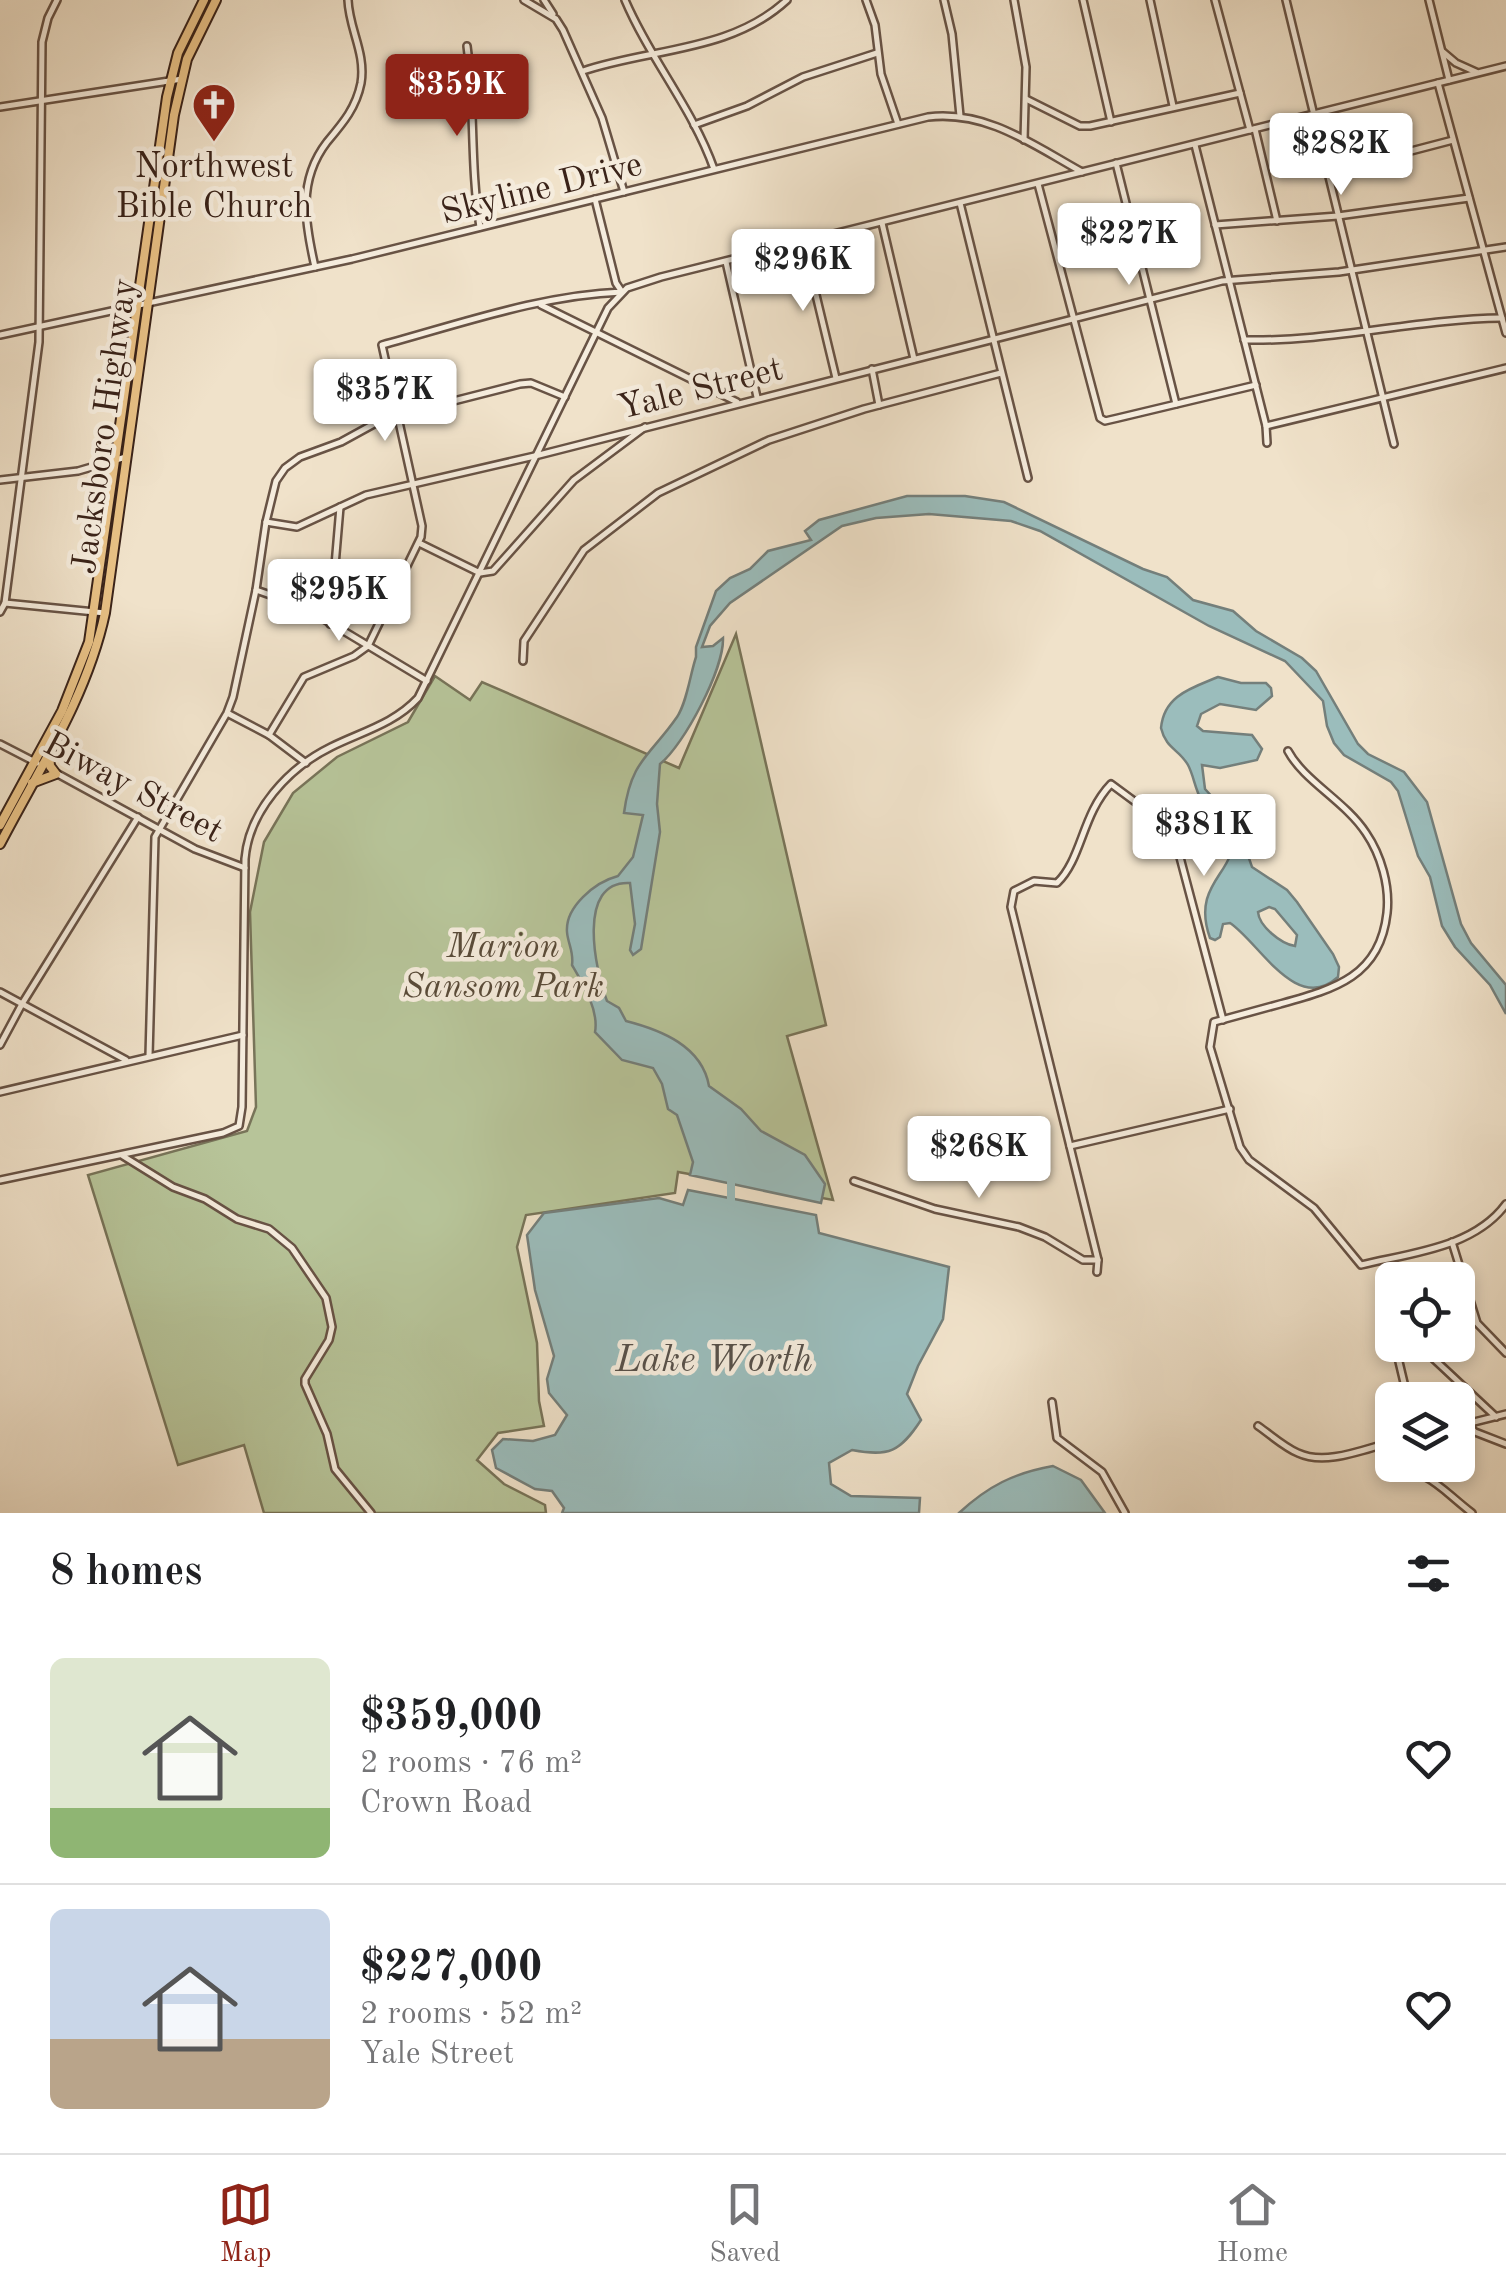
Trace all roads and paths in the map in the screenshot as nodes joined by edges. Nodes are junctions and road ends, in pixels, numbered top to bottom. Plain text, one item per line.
1 (57, 0) edge
2 (204, 0) edge
3 (216, 0) edge
4 (348, 0) edge
5 (524, 0) edge
6 (544, 0) edge
7 (866, 0) edge
8 (944, 0) edge
9 (1014, 0) edge
10 (1082, 0) edge
11 (1150, 0) edge
12 (1215, 0) edge
13 (1286, 0) edge
14 (1429, 0) edge
15 (628, 1) edge
16 (781, 2) edge
17 (556, 19) junction
18 (467, 46) dead end
19 (1442, 51) junction
20 (650, 53) junction
21 (878, 53) junction
22 (1506, 66) edge
23 (582, 71) junction
24 (1478, 73) junction
25 (182, 79) junction
26 (170, 80) junction
27 (1449, 80) junction
28 (1438, 84) junction
29 (1240, 93) junction
30 (1026, 100) junction
31 (43, 101) junction
32 (1173, 106) junction
33 (0, 107) edge
34 (1314, 114) junction
35 (960, 116) junction
36 (1111, 122) junction
37 (898, 124) junction
38 (694, 125) junction
39 (1252, 130) junction
40 (1024, 140) junction
41 (1453, 140) junction
42 (1195, 145) junction
43 (1116, 163) junction
44 (714, 169) junction
45 (1082, 172) junction
46 (1327, 174) junction
47 (1038, 184) junction
48 (154, 187) junction
49 (164, 189) junction
50 (624, 192) junction
51 (1469, 198) junction
52 (595, 200) junction
53 (960, 203) junction
54 (1338, 216) junction
55 (882, 222) junction
56 (1276, 222) junction
57 (1216, 225) junction
58 (480, 228) junction
59 (803, 241) junction
60 (1506, 247) edge
61 (1485, 252) junction
62 (726, 262) junction
63 (315, 267) junction
64 (1351, 270) junction
65 (1229, 280) junction
66 (622, 292) junction
67 (1150, 300) junction
68 (538, 304) junction
69 (144, 306) junction
70 (1072, 318) junction
71 (1502, 318) junction
72 (40, 326) junction
73 (1366, 331) junction
74 (595, 332) junction
75 (1506, 333) edge
76 (0, 335) edge
77 (993, 339) junction
78 (1244, 340) junction
79 (914, 359) junction
80 (1506, 368) edge
81 (872, 369) junction
82 (1002, 373) junction
83 (836, 378) junction
84 (1256, 385) junction
85 (757, 397) junction
86 (1383, 397) junction
87 (566, 398) junction
88 (738, 402) junction
89 (1176, 404) junction
90 (880, 405) junction
91 (396, 415) junction
92 (649, 424) junction
93 (1266, 426) junction
94 (1267, 443) dead end
95 (1394, 444) dead end
96 (539, 455) junction
97 (122, 459) junction
98 (20, 478) junction
99 (1028, 478) dead end
100 (0, 480) edge
101 (412, 484) junction
102 (340, 508) junction
103 (266, 522) junction
104 (418, 544) junction
105 (480, 573) junction
106 (256, 590) junction
107 (5, 603) junction
108 (0, 612) edge
109 (95, 612) junction
110 (330, 624) junction
111 (368, 646) junction
112 (522, 660) dead end
113 (427, 681) junction
114 (227, 714) junction
115 (268, 735) junction
116 (0, 744) edge
117 (45, 750) junction
118 (1288, 751) dead end
119 (34, 761) junction
120 (306, 763) junction
121 (56, 774) junction
122 (32, 783) junction
123 (138, 817) junction
124 (0, 825) edge
125 (158, 829) junction
126 (1, 838) edge
127 (245, 868) junction
128 (0, 992) edge
129 (22, 1004) junction
130 (1223, 1020) junction
131 (243, 1036) junction
132 (0, 1045) edge
133 (149, 1056) junction
134 (128, 1062) junction
135 (0, 1092) edge
136 (1230, 1109) junction
137 (1070, 1146) junction
138 (123, 1156) junction
139 (0, 1180) edge
140 (854, 1181) dead end
141 (1506, 1204) edge
142 (1452, 1242) junction
143 (1098, 1260) junction
144 (1097, 1272) dead end
145 (1506, 1353) edge
146 (1437, 1362) edge
147 (1052, 1402) dead end
148 (1506, 1414) edge
149 (1496, 1416) junction
150 (1475, 1422) edge
151 (1258, 1426) dead end
152 (1475, 1431) edge
153 (1506, 1444) edge
154 (1375, 1446) edge
155 (1437, 1482) edge
156 (371, 1513) edge
157 (1125, 1513) edge
158 (1472, 1513) edge

1 - 31 street
2 - 26 main road, Jacksboro Highway
3 - 25 main road, Jacksboro Highway
4 - 63 street
5 - 17 street
6 - 17 street
7 - 21 street
8 - 35 street
9 - 30 street
10 - 36 street
11 - 32 street
12 - 29 street
13 - 34 street
14 - 19 street
15 - 20 street
16 - 20 street
17 - 23 street
18 - 58 street
19 - 24 street
19 - 27 street
20 - 23 street
20 - 38 street
21 - 37 street
21 - 38 street
22 - 24 street
23 - 50 street
24 - 27 street
25 - 26 street
25 - 49 main road, Jacksboro Highway
26 - 31 street
26 - 48 main road, Jacksboro Highway
27 - 28 street
28 - 34 street
28 - 41 street
29 - 32 street
29 - 39 street
30 - 36 street
30 - 40 street
31 - 33 street
31 - 72 street
32 - 36 street
34 - 39 street
34 - 46 street
35 - 37 street, Skyline Drive
35 - 40 street, Skyline Drive
37 - 44 street, Skyline Drive
38 - 44 street
39 - 42 street
39 - 56 street
40 - 45 street, Skyline Drive
41 - 46 street
41 - 51 street
42 - 43 street
42 - 57 street
43 - 45 street
43 - 67 street
44 - 50 street, Skyline Drive
45 - 47 street
46 - 54 street
47 - 53 street
47 - 70 street
48 - 49 main road
48 - 69 main road, Jacksboro Highway
49 - 69 main road, Jacksboro Highway
50 - 52 street, Skyline Drive
51 - 54 street
51 - 61 street
52 - 58 street, Skyline Drive
52 - 66 street
53 - 55 street
53 - 77 street
54 - 56 street
54 - 64 street
55 - 59 street
55 - 79 street
56 - 57 street
57 - 65 street
58 - 63 street, Skyline Drive
59 - 62 street
59 - 83 street
60 - 61 street, Yale Street
61 - 64 street, Yale Street
61 - 71 street
62 - 66 street
62 - 85 street
63 - 69 street, Skyline Drive
64 - 65 street, Yale Street
64 - 73 street
65 - 67 street, Yale Street
65 - 78 street
66 - 68 street
66 - 74 street
67 - 70 street, Yale Street
67 - 89 street
68 - 74 street
68 - 91 street
69 - 72 street, Skyline Drive
69 - 97 main road, Jacksboro Highway
70 - 77 street, Yale Street
70 - 89 street
71 - 73 street
71 - 75 street
72 - 76 street, Skyline Drive
72 - 98 street
73 - 78 street
73 - 86 street
74 - 87 street
74 - 88 street
77 - 79 street, Yale Street
77 - 82 street
78 - 84 street
79 - 81 street, Yale Street
80 - 86 street
81 - 83 street, Yale Street
81 - 90 street
82 - 90 street
82 - 99 street
83 - 85 street, Yale Street
84 - 89 street
84 - 93 street
85 - 88 street, Yale Street
86 - 93 street
86 - 95 street
87 - 91 street
87 - 96 street
88 - 92 street, Yale Street
90 - 112 street
91 - 101 street
91 - 103 street
92 - 96 street, Yale Street
92 - 105 street
93 - 94 street
96 - 101 street, Yale Street
96 - 105 street
97 - 98 street
97 - 109 main road, Jacksboro Highway
98 - 100 street
98 - 107 street
101 - 102 street, Yale Street
101 - 104 street
102 - 103 street, Yale Street
102 - 110 street
103 - 106 street
104 - 105 street
104 - 111 street
105 - 113 street
106 - 110 street
106 - 114 street
107 - 108 street
107 - 109 street
109 - 117 main road, Jacksboro Highway
110 - 111 street
111 - 113 street
111 - 115 street
113 - 120 street
114 - 115 street
114 - 125 street
115 - 120 street
116 - 119 street, Biway Street
117 - 119 main road, Jacksboro Highway
117 - 119 main road
117 - 121 main road
118 - 130 street
119 - 121 street, Biway Street
119 - 122 main road, Jacksboro Highway
119 - 124 main road, Jacksboro Highway
120 - 127 street
121 - 122 main road
121 - 123 street, Biway Street
122 - 126 main road, Jacksboro Highway
123 - 125 street, Biway Street
123 - 129 street
125 - 127 street, Biway Street
125 - 133 street
127 - 131 street
128 - 129 street
129 - 132 street
129 - 134 street
130 - 136 street
130 - 137 street
131 - 133 street
131 - 138 street
133 - 134 street
134 - 135 street
136 - 137 street
136 - 142 street
137 - 143 street
138 - 139 street
138 - 156 street
140 - 143 street
141 - 142 street
142 - 145 street
143 - 144 street
146 - 149 street
147 - 157 street
148 - 149 street
149 - 150 street
151 - 154 street
152 - 153 street
155 - 158 street

